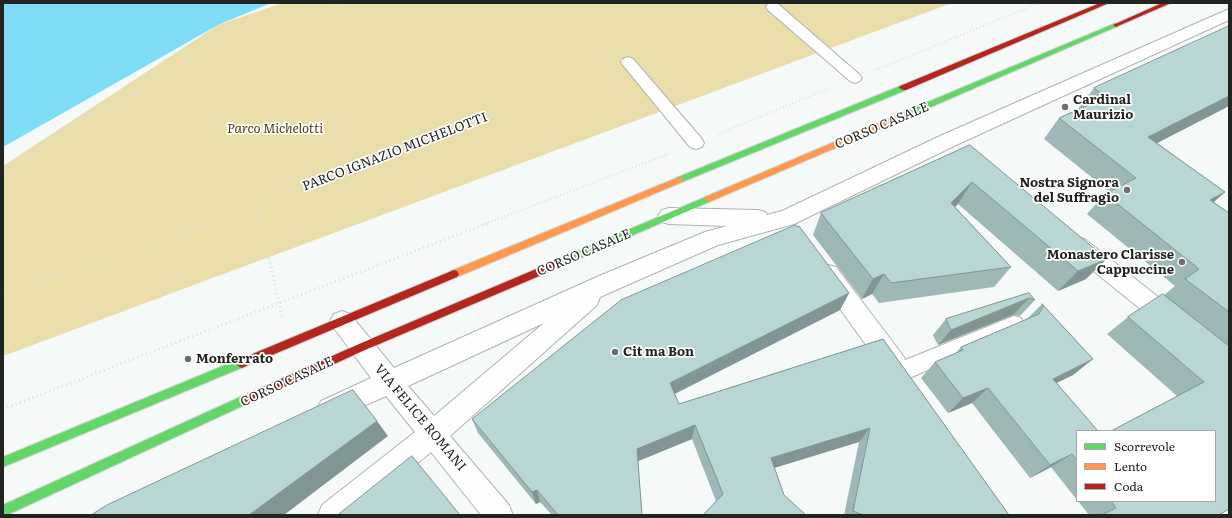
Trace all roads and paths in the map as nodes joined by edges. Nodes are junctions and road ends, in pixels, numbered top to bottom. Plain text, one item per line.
1 (342, 3) edge
2 (1039, 3) edge
3 (1106, 3) edge
4 (1168, 3) edge
5 (773, 7) joint
6 (1227, 17) edge
7 (628, 62) junction
8 (855, 78) junction
9 (947, 141) junction
10 (696, 143) junction
11 (965, 156) edge
12 (3, 176) edge
13 (257, 205) junction
14 (669, 216) junction
15 (787, 218) junction
16 (1063, 234) edge
17 (801, 237) edge
18 (815, 256) edge
19 (607, 283) junction
20 (3, 294) edge
21 (278, 304) junction
22 (342, 321) junction
23 (1014, 324) edge
24 (1186, 332) edge
25 (362, 347) junction
26 (907, 381) joint
27 (388, 382) junction
28 (3, 409) edge
29 (307, 419) edge
30 (433, 434) junction
31 (3, 462) edge
32 (3, 511) edge
33 (332, 515) edge
34 (499, 515) edge

1 - 12 path
2 - 8 path
3 - 22 main road
4 - 14 main road, CORSO CASALE
5 - 7 path, PARCO IGNAZIO MICHELOTTI
5 - 8 lane
6 - 9 street
7 - 10 lane
7 - 13 path, PARCO IGNAZIO MICHELOTTI
8 - 10 path
9 - 11 street
9 - 15 street
10 - 21 path
13 - 20 path, PARCO IGNAZIO MICHELOTTI
13 - 21 path
14 - 15 street
14 - 25 main road, CORSO CASALE
15 - 17 street
15 - 19 street
16 - 24 street
18 - 26 street
19 - 27 street
19 - 30 street
21 - 28 path
22 - 25 street, VIA FELICE ROMANI
22 - 31 main road
23 - 26 lane
25 - 27 street, VIA FELICE ROMANI
25 - 32 main road, CORSO CASALE
27 - 29 street
27 - 30 street, VIA FELICE ROMANI
30 - 33 street
30 - 34 street, VIA FELICE ROMANI

